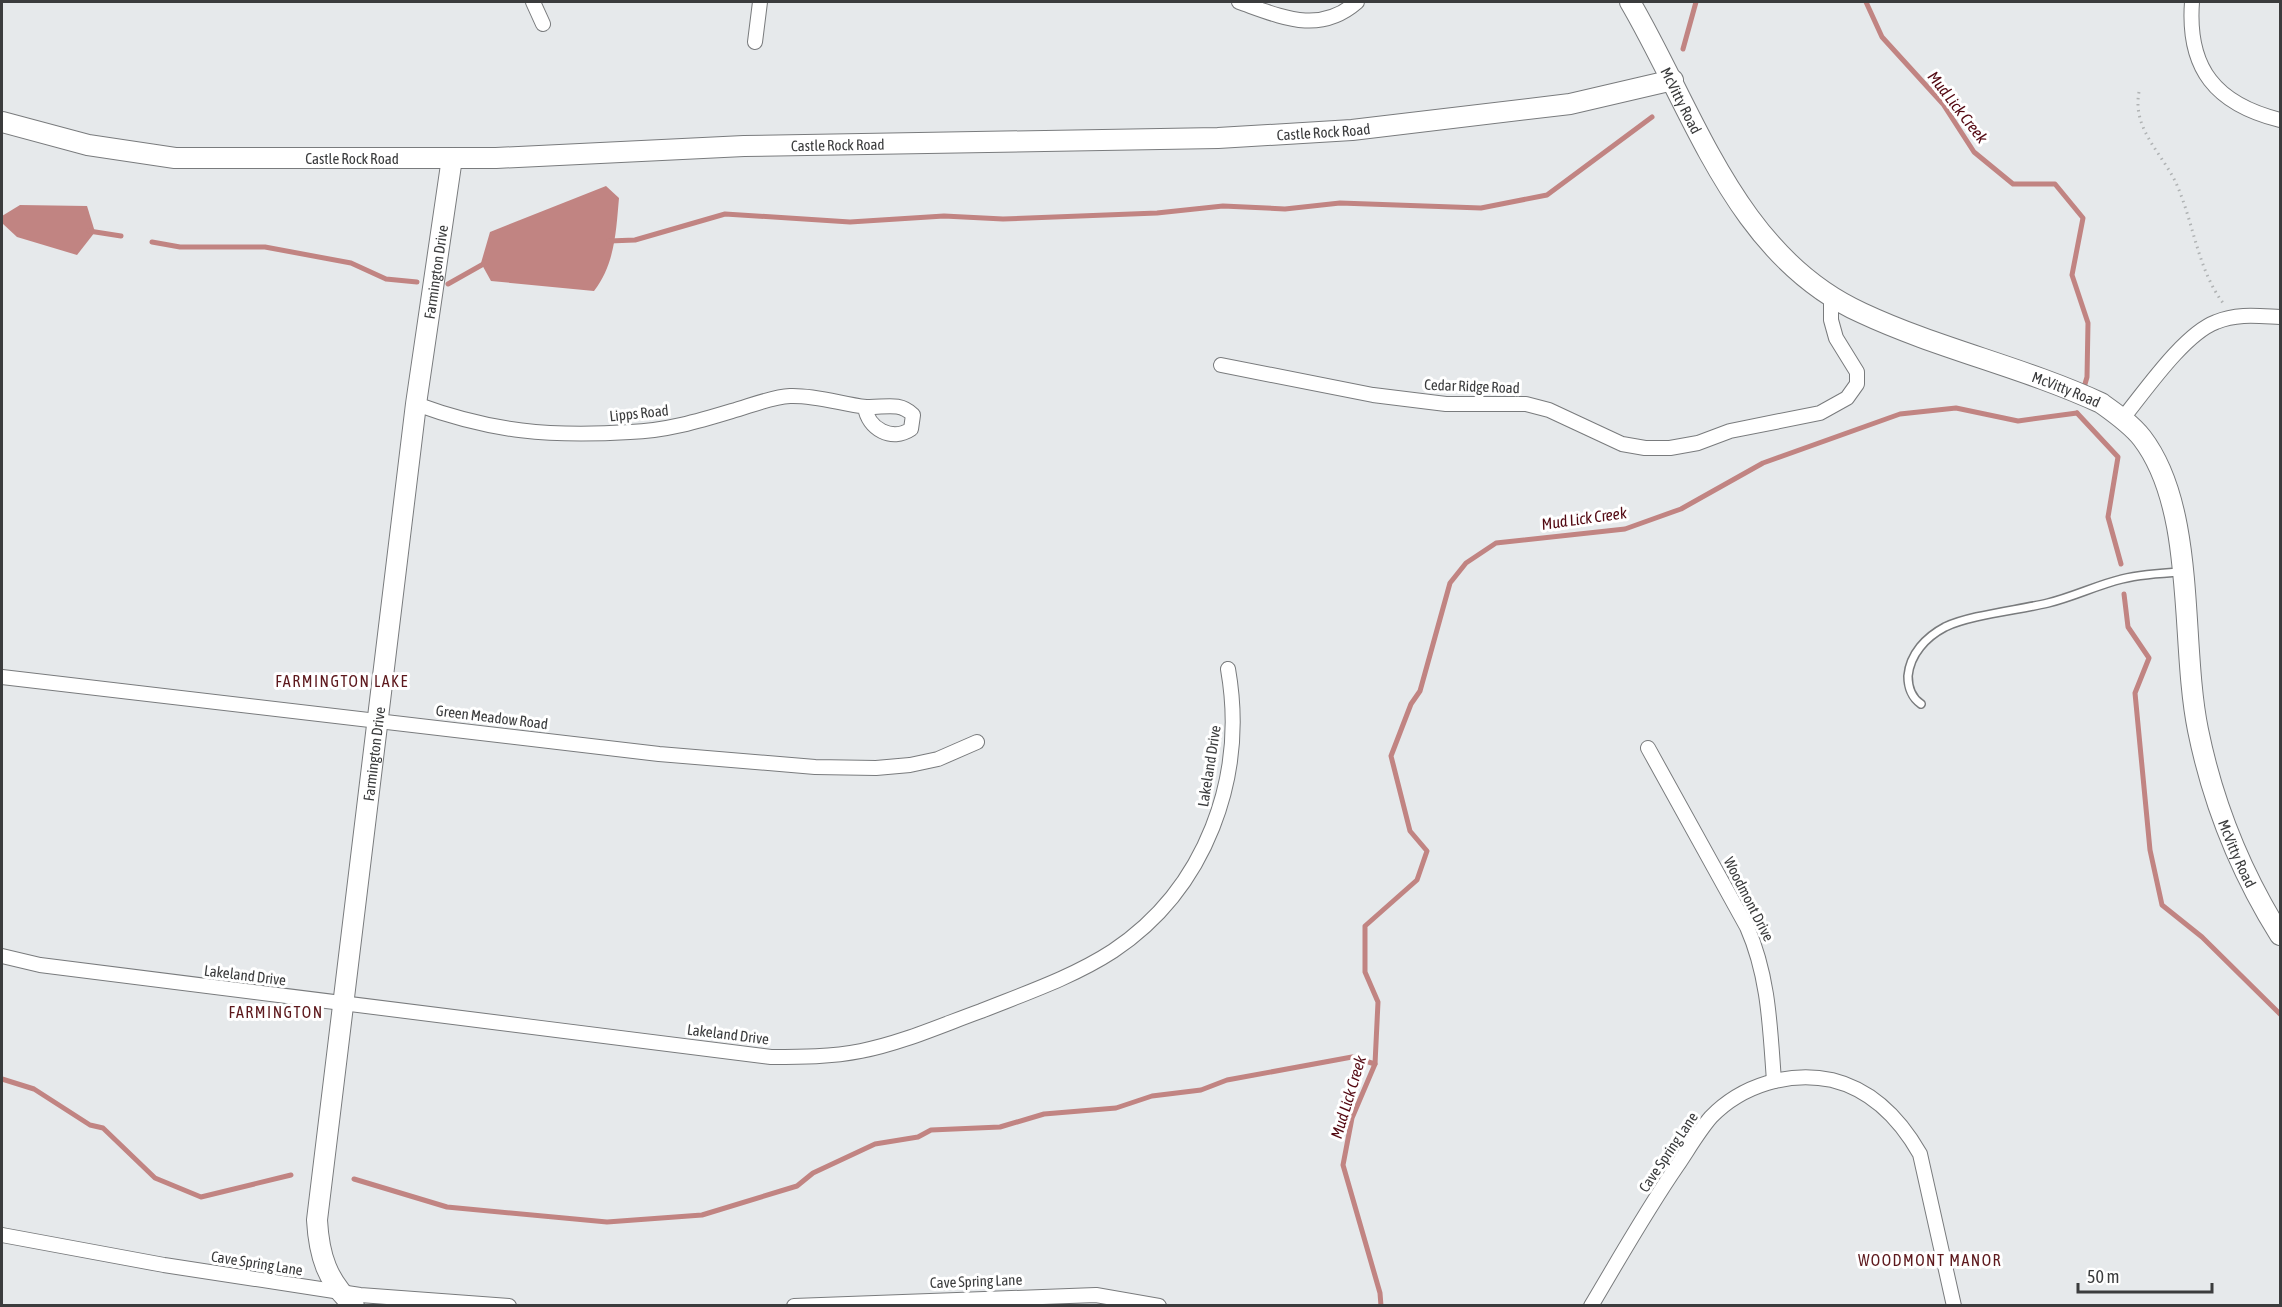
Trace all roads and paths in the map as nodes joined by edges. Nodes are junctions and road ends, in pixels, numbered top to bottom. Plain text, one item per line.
1 (533, 2) edge
2 (760, 2) edge
3 (1239, 2) edge
4 (1358, 2) edge
5 (1630, 2) edge
6 (2192, 2) edge
7 (543, 24) dead end
8 (755, 42) dead end
9 (1673, 80) junction
10 (2139, 92) dead end
11 (2280, 120) edge
12 (2, 122) edge
13 (452, 158) junction
14 (1830, 297) junction
15 (2233, 316) junction
16 (2280, 317) edge
17 (1221, 365) dead end
18 (416, 404) junction
19 (865, 406) dead end
20 (2123, 418) junction
21 (2182, 572) junction
22 (1228, 669) dead end
23 (2, 677) edge
24 (1921, 704) dead end
25 (378, 720) junction
26 (976, 742) dead end
27 (1648, 748) dead end
28 (2280, 935) edge
29 (2, 956) edge
30 (343, 1002) junction
31 (1774, 1081) junction
32 (2, 1235) edge
33 (347, 1299) edge
34 (509, 1305) edge
35 (794, 1305) edge
36 (1159, 1305) edge
37 (1591, 1305) edge
38 (1954, 1305) edge

1 - 7 street
2 - 8 street
3 - 4 street
5 - 9 street, McVitty Road
6 - 11 street
9 - 13 street, Castle Rock Road
9 - 14 street, McVitty Road
10 - 15 path
12 - 13 street, Castle Rock Road
13 - 18 street, Farmington Drive
14 - 17 street, Cedar Ridge Road
14 - 20 street, McVitty Road
15 - 16 street
15 - 20 street
18 - 19 street, Lipps Road
18 - 25 street, Farmington Drive
20 - 21 street, McVitty Road
21 - 24 lane
21 - 28 street, McVitty Road
22 - 30 street, Lakeland Drive
23 - 25 street, Green Meadow Road
25 - 26 street, Green Meadow Road
25 - 30 street, Farmington Drive
27 - 31 street, Woodmont Drive
29 - 30 street, Lakeland Drive
30 - 33 street, Farmington Drive
31 - 37 street, Cave Spring Lane
31 - 38 street, Cave Spring Lane
32 - 33 street, Cave Spring Lane
33 - 34 street, Cave Spring Lane
35 - 36 street, Cave Spring Lane

